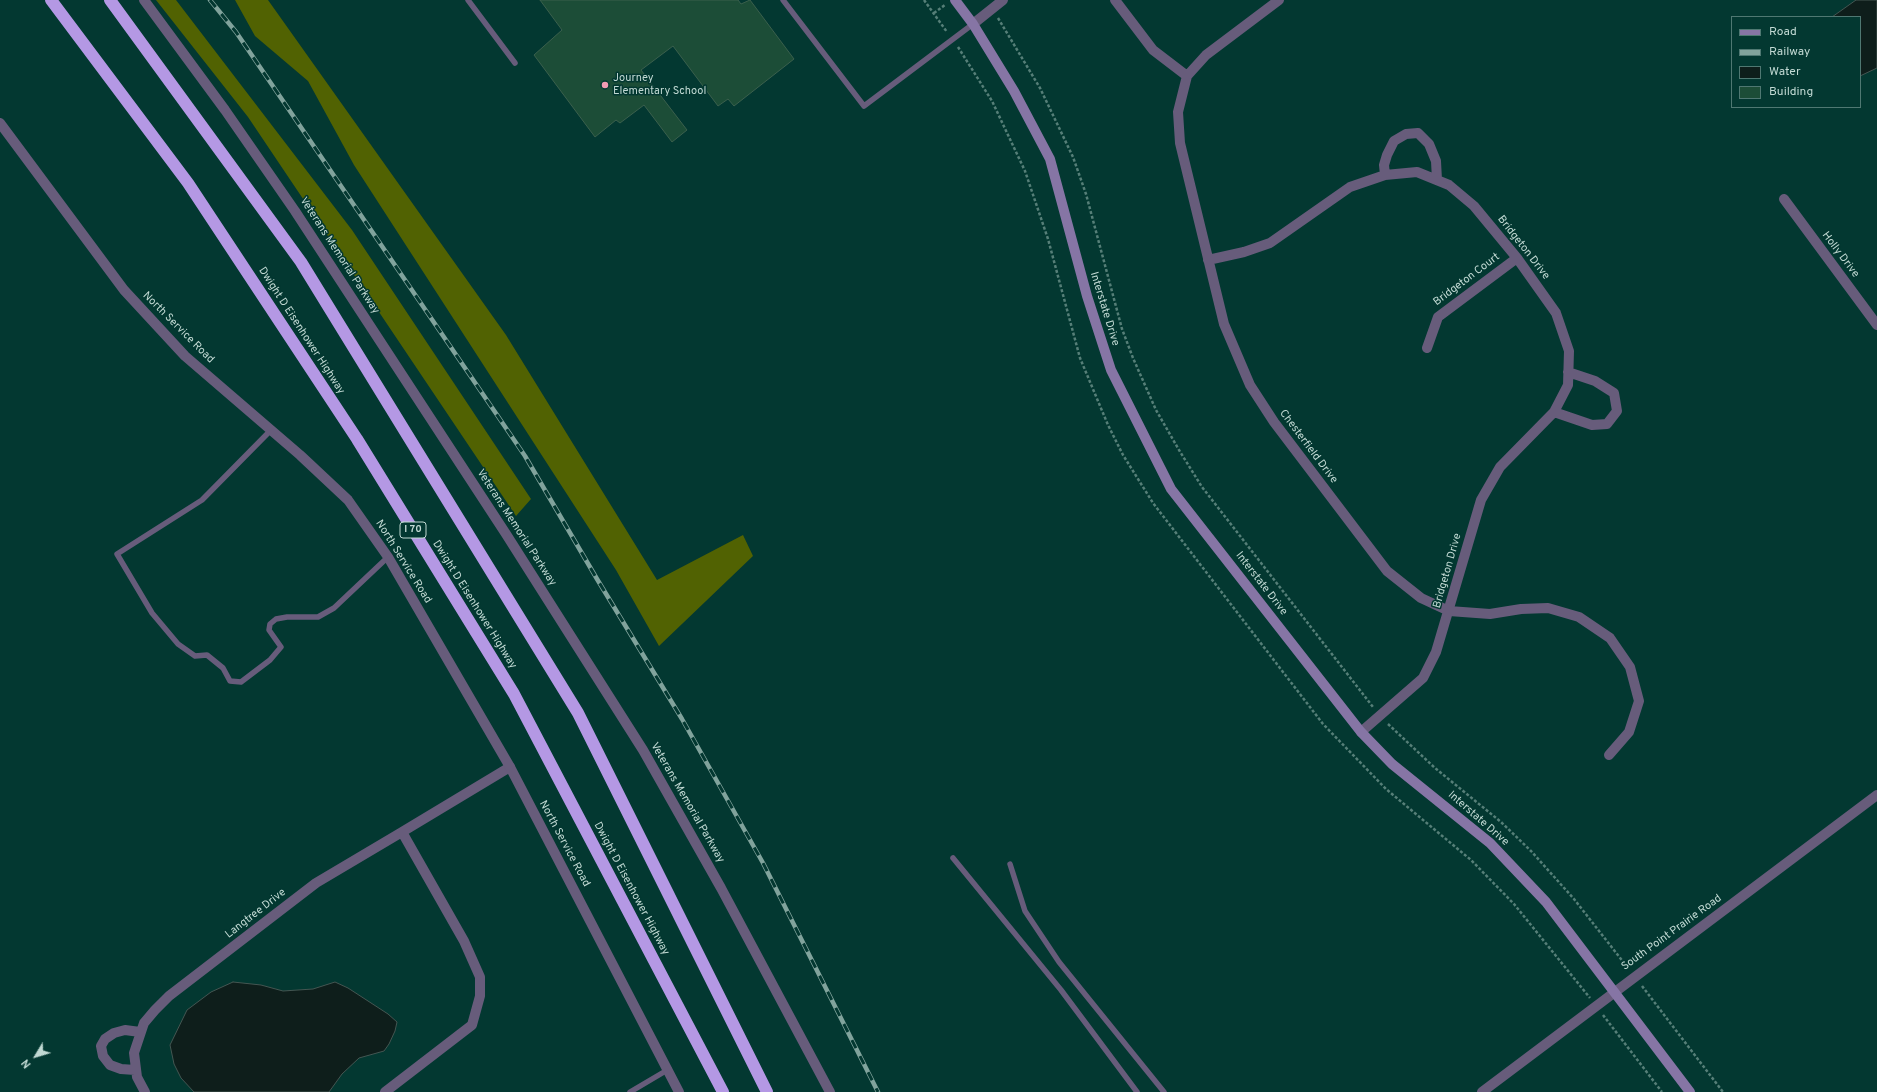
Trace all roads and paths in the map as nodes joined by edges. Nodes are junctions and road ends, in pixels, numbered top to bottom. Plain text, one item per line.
1 (51, 0) edge
2 (110, 0) edge
3 (144, 0) edge
4 (468, 0) edge
5 (783, 0) edge
6 (924, 0) edge
7 (955, 0) edge
8 (1003, 0) edge
9 (1115, 0) edge
10 (1279, 0) edge
11 (945, 5) dead end
12 (992, 8) junction
13 (934, 13) junction
14 (973, 24) junction
15 (944, 28) dead end
16 (515, 63) dead end
17 (1187, 76) junction
18 (2, 130) edge
19 (1385, 175) junction
20 (1437, 180) junction
21 (1784, 199) dead end
22 (1517, 258) junction
23 (1208, 260) junction
24 (1877, 325) edge
25 (1427, 348) dead end
26 (1568, 372) junction
27 (1554, 412) junction
28 (271, 430) junction
29 (388, 557) junction
30 (1450, 611) junction
31 (1380, 716) junction
32 (1361, 732) junction
33 (1609, 755) dead end
34 (510, 767) junction
35 (1877, 795) edge
36 (402, 832) junction
37 (953, 858) dead end
38 (1010, 864) dead end
39 (1634, 976) junction
40 (1614, 991) junction
41 (140, 1032) junction
42 (135, 1070) junction
43 (669, 1070) junction
44 (145, 1092) edge
45 (385, 1092) edge
46 (630, 1092) edge
47 (679, 1092) edge
48 (723, 1092) edge
49 (767, 1092) edge
50 (830, 1092) edge
51 (1137, 1092) edge
52 (1164, 1092) edge
53 (1482, 1092) edge
54 (1690, 1092) edge
55 (1723, 1092) edge

1 - 48 highway, Dwight D Eisenhower Highway / I 70
2 - 49 highway
3 - 50 street, Veterans Memorial Parkway
4 - 16 lane
5 - 14 lane
6 - 13 path
7 - 14 main road, Interstate Drive
8 - 12 street
9 - 17 street
10 - 17 street, Chesterfield Drive
11 - 13 path
12 - 14 street
12 - 31 path
13 - 15 path
14 - 32 main road, Interstate Drive
17 - 23 street, Chesterfield Drive
18 - 28 street, North Service Road
19 - 20 street, Bridgeton Drive
19 - 20 street
19 - 23 street, Bridgeton Drive
20 - 22 street, Bridgeton Drive
21 - 24 street, Holly Drive
22 - 25 street, Bridgeton Court
22 - 26 street, Bridgeton Drive
23 - 30 street, Chesterfield Drive
26 - 27 street, Bridgeton Drive
26 - 27 street
27 - 30 street, Bridgeton Drive
28 - 29 street, North Service Road
28 - 29 lane
29 - 34 street, North Service Road
30 - 31 street, Bridgeton Drive
30 - 33 street, Chesterfield Drive
31 - 32 street, Bridgeton Drive
31 - 39 path
32 - 40 main road, Interstate Drive
34 - 36 street, Langtree Drive
34 - 43 street, North Service Road
35 - 39 street, South Point Prairie Road
36 - 41 street, Langtree Drive
36 - 45 street
37 - 51 lane
38 - 52 lane
39 - 40 street, South Point Prairie Road
39 - 55 path
40 - 53 street, South Point Prairie Road
40 - 54 main road, Interstate Drive
41 - 42 street, Langtree Drive
41 - 42 street
42 - 44 street, Langtree Drive
43 - 46 lane
43 - 47 street, North Service Road

